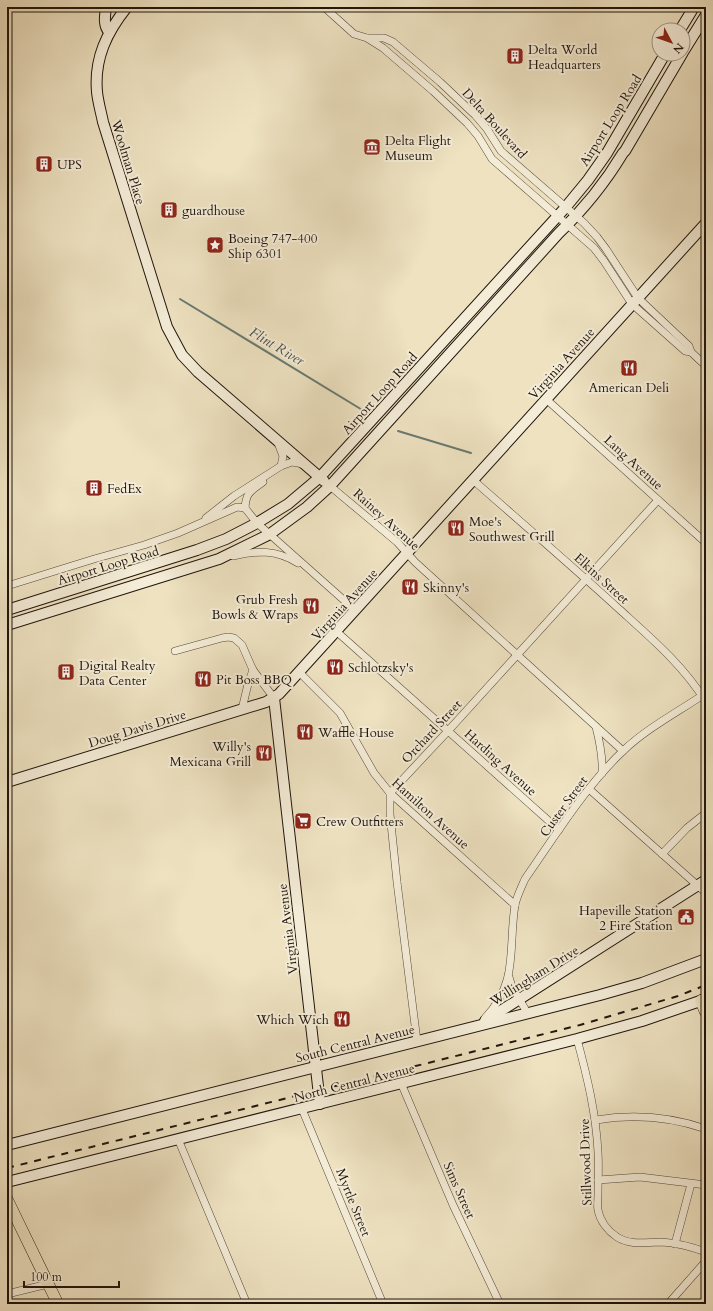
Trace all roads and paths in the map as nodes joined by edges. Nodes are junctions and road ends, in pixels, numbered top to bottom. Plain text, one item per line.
1 (106, 7) edge
2 (127, 7) edge
3 (324, 7) edge
4 (694, 7) edge
5 (706, 15) edge
6 (685, 22) edge
7 (109, 32) junction
8 (366, 38) junction
9 (691, 39) edge
10 (661, 62) edge
11 (677, 62) edge
12 (565, 208) junction
13 (557, 216) junction
14 (576, 216) junction
15 (706, 223) edge
16 (568, 225) junction
17 (635, 301) junction
18 (166, 327) joint
19 (706, 366) edge
20 (546, 399) junction
21 (276, 440) junction
22 (281, 466) junction
23 (308, 467) junction
24 (320, 477) junction
25 (473, 480) junction
26 (330, 486) junction
27 (658, 500) junction
28 (245, 508) junction
29 (199, 523) junction
30 (257, 523) junction
31 (270, 534) junction
32 (706, 543) edge
33 (407, 553) junction
34 (219, 559) junction
35 (312, 572) junction
36 (586, 579) junction
37 (7, 586) edge
38 (7, 610) edge
39 (355, 610) junction
40 (7, 625) edge
41 (336, 631) junction
42 (176, 651) dead end
43 (517, 655) junction
44 (253, 670) junction
45 (299, 672) junction
46 (705, 697) edge
47 (274, 698) junction
48 (242, 710) junction
49 (596, 726) junction
50 (448, 731) junction
51 (623, 751) junction
52 (602, 773) junction
53 (7, 782) edge
54 (589, 789) junction
55 (390, 793) junction
56 (706, 812) edge
57 (560, 830) junction
58 (662, 854) junction
59 (702, 883) edge
60 (706, 893) edge
61 (515, 905) junction
62 (706, 959) edge
63 (508, 977) junction
64 (519, 999) junction
65 (705, 1004) edge
66 (528, 1014) junction
67 (476, 1027) junction
68 (577, 1038) junction
69 (417, 1041) junction
70 (316, 1066) junction
71 (401, 1083) junction
72 (320, 1104) junction
73 (302, 1109) junction
74 (596, 1120) junction
75 (706, 1129) edge
76 (178, 1140) junction
77 (7, 1145) edge
78 (598, 1180) junction
79 (7, 1182) edge
80 (691, 1184) junction
81 (706, 1185) edge
82 (7, 1199) edge
83 (676, 1244) junction
84 (706, 1252) edge
85 (706, 1261) edge
86 (48, 1284) junction
87 (7, 1294) edge
88 (58, 1304) edge
89 (247, 1304) edge
90 (383, 1304) edge
91 (500, 1304) edge
92 (668, 1304) edge

1 - 7 main road
2 - 7 main road, Woolman Place
3 - 8 street, Delta Boulevard
4 - 6 main road
5 - 9 main road, Airport Loop Road
7 - 18 main road, Woolman Place
8 - 12 street, Delta Boulevard
8 - 13 street, Delta Boulevard
10 - 12 main road, Airport Loop Road
11 - 14 main road, Airport Loop Road
12 - 13 main road, Airport Loop Road
12 - 14 street, Delta Boulevard
13 - 16 street, Delta Boulevard
13 - 24 main road, Airport Loop Road
14 - 16 main road, Airport Loop Road
14 - 17 street, Delta Boulevard
15 - 17 main road, Virginia Avenue
16 - 17 street, Delta Boulevard
16 - 26 main road, Airport Loop Road
17 - 19 street
17 - 20 main road, Virginia Avenue
18 - 21 main road, Rainey Avenue
20 - 25 main road, Virginia Avenue
20 - 27 street, Lang Avenue
21 - 22 street
21 - 23 main road, Rainey Avenue
22 - 23 street
22 - 28 street
22 - 29 street
23 - 24 main road, Rainey Avenue
24 - 26 main road, Rainey Avenue
24 - 30 main road, Airport Loop Road
25 - 33 main road, Virginia Avenue
25 - 36 street, Elkins Street
26 - 31 main road, Airport Loop Road
26 - 33 street, Rainey Avenue
27 - 32 street, Lang Avenue
27 - 36 street, Orchard Street
28 - 29 street
28 - 30 street
29 - 37 street
30 - 31 street
30 - 38 main road, Airport Loop Road
31 - 34 main road, Airport Loop Road
31 - 35 street
33 - 39 main road, Virginia Avenue
33 - 43 street, Rainey Avenue
34 - 35 street, Airport Loop Road
34 - 40 main road, Airport Loop Road
35 - 39 street
36 - 43 street, Orchard Street
36 - 46 street, Elkins Street
39 - 41 main road, Virginia Avenue
41 - 45 main road, Virginia Avenue
41 - 50 street, Harding Avenue
42 - 44 street
43 - 49 street, Rainey Avenue
43 - 50 street, Orchard Street
44 - 47 street
44 - 48 street
45 - 47 main road, Virginia Avenue
45 - 55 street, Hamilton Avenue
46 - 51 street, Custer Street
47 - 48 main road, Doug Davis Drive
47 - 70 main road, Virginia Avenue
48 - 53 main road, Doug Davis Drive
49 - 51 street, Rainey Avenue
49 - 52 street
50 - 55 street, Orchard Street
50 - 57 street, Harding Avenue
51 - 52 street, Custer Street
52 - 54 street, Custer Street
54 - 57 street, Custer Street
54 - 58 street
55 - 61 street, Hamilton Avenue
55 - 69 street
56 - 58 street
57 - 61 street, Custer Street
58 - 59 street
59 - 60 street
59 - 64 main road, Willingham Drive
61 - 63 street, Custer Street
62 - 66 main road, South Central Avenue
63 - 64 street
63 - 67 street, Custer Street
64 - 66 street
64 - 67 main road, Willingham Drive
65 - 68 main road, North Central Avenue
66 - 67 main road, South Central Avenue
67 - 69 main road, South Central Avenue
68 - 71 main road, North Central Avenue
68 - 74 street, Stillwood Drive
69 - 70 main road, South Central Avenue
70 - 72 main road, Virginia Avenue
70 - 77 main road, South Central Avenue
71 - 72 main road, North Central Avenue
71 - 91 street, Sims Street
72 - 73 main road, North Central Avenue
73 - 76 main road, North Central Avenue
73 - 90 street, Myrtle Street
74 - 75 street
74 - 78 street, Stillwood Drive
76 - 79 main road, North Central Avenue
76 - 89 street
78 - 80 street
78 - 83 street, Stillwood Drive
80 - 81 street
80 - 83 street
82 - 86 main road
83 - 84 street, Stillwood Drive
85 - 92 street
86 - 87 street
86 - 88 main road

